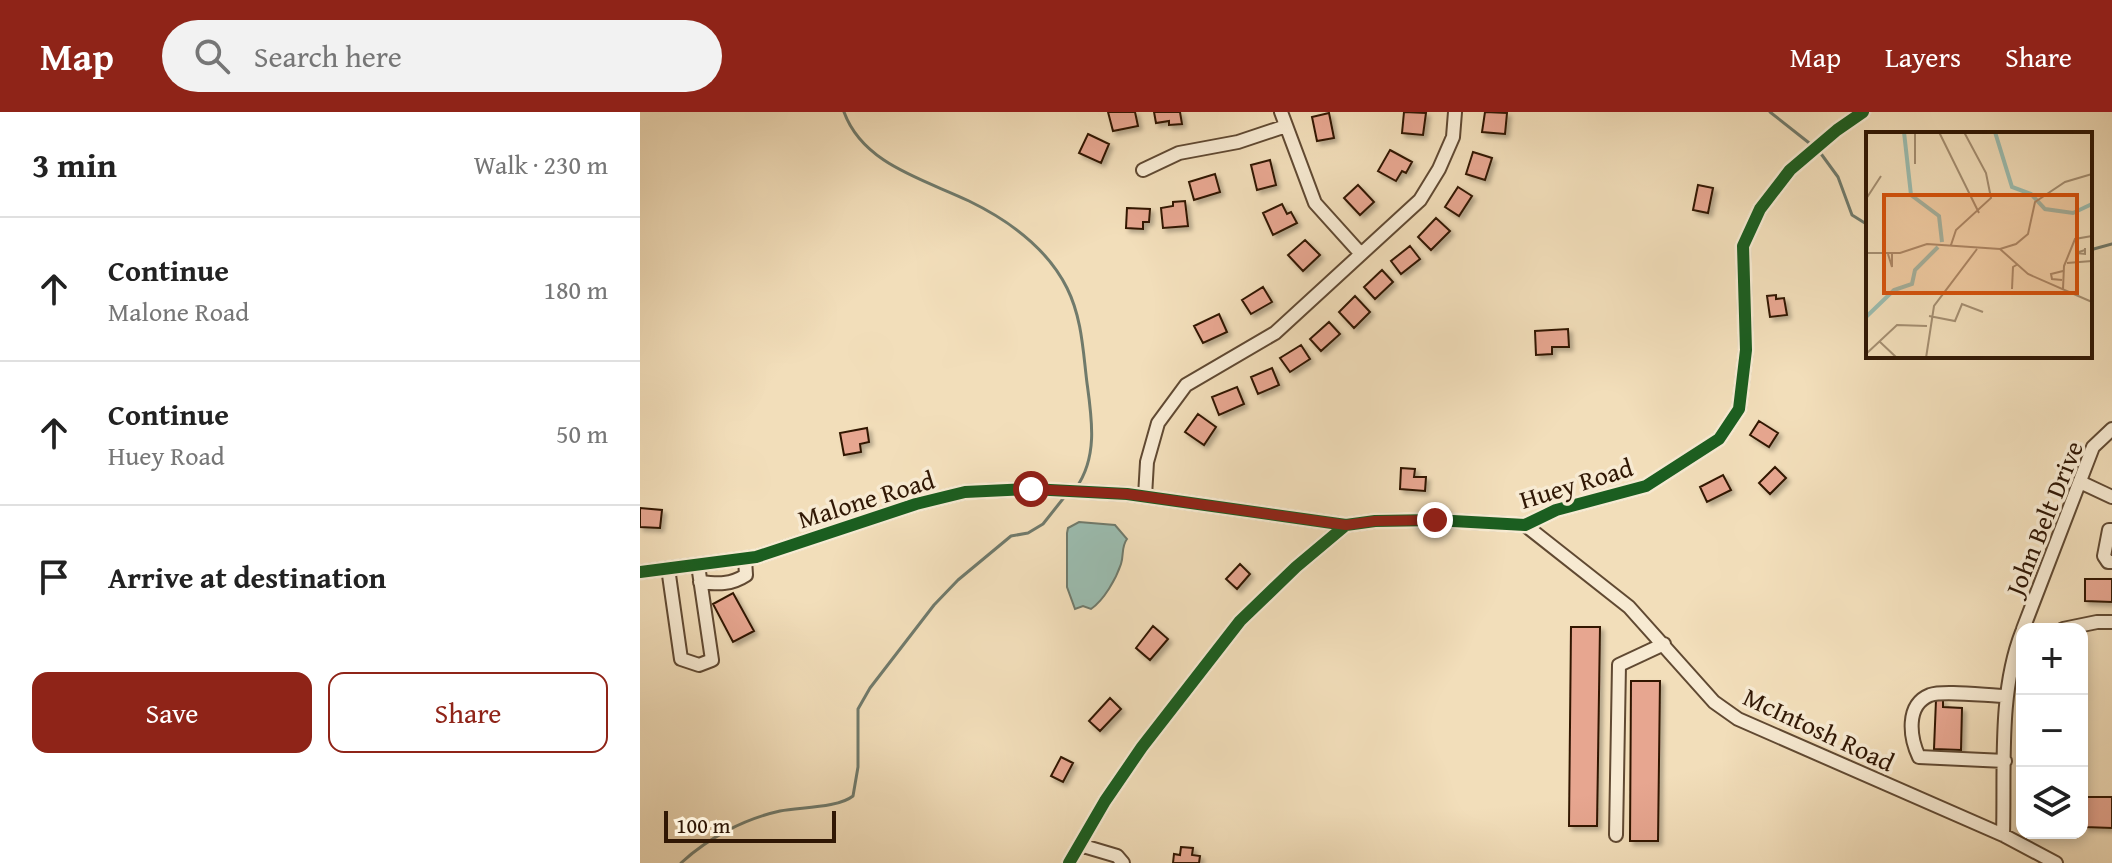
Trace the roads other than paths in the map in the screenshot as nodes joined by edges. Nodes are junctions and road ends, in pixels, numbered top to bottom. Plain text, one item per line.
1 (1281, 112) edge
2 (1455, 112) edge
3 (1863, 112) edge
4 (1286, 126) junction
5 (1143, 170) dead end
6 (1361, 254) junction
7 (2112, 429) edge
8 (2080, 482) junction
9 (1145, 496) junction
10 (2112, 497) edge
11 (1346, 525) junction
12 (1525, 525) junction
13 (2112, 530) edge
14 (745, 559) junction
15 (2112, 562) edge
16 (698, 565) junction
17 (668, 568) junction
18 (640, 572) edge
19 (700, 582) junction
20 (2112, 622) edge
21 (2026, 623) edge
22 (2088, 624) edge
23 (1664, 644) junction
24 (2016, 649) edge
25 (2007, 696) junction
26 (2005, 761) junction
27 (1616, 835) dead end
28 (2003, 835) junction
29 (1080, 845) junction
30 (1069, 863) edge
31 (1123, 863) edge
32 (2056, 863) edge

1 - 4 street
2 - 6 street
3 - 12 street, Huey Road
4 - 5 street
4 - 6 street
6 - 9 street
7 - 8 street, John Belt Drive
8 - 10 street
8 - 21 street, John Belt Drive
9 - 11 street, Malone Road
9 - 14 street, Malone Road
11 - 12 street, Huey Road
11 - 29 street
12 - 23 street, McIntosh Road
13 - 15 street
14 - 16 street, Malone Road
14 - 19 street
16 - 17 street, Malone Road
16 - 19 street
17 - 18 street, Malone Road
17 - 19 street
20 - 22 street
23 - 27 street
23 - 28 street, McIntosh Road
24 - 25 street, John Belt Drive
25 - 26 street, John Belt Drive
25 - 26 street
26 - 28 street, John Belt Drive
28 - 32 street, McIntosh Road
29 - 30 street
29 - 31 street

